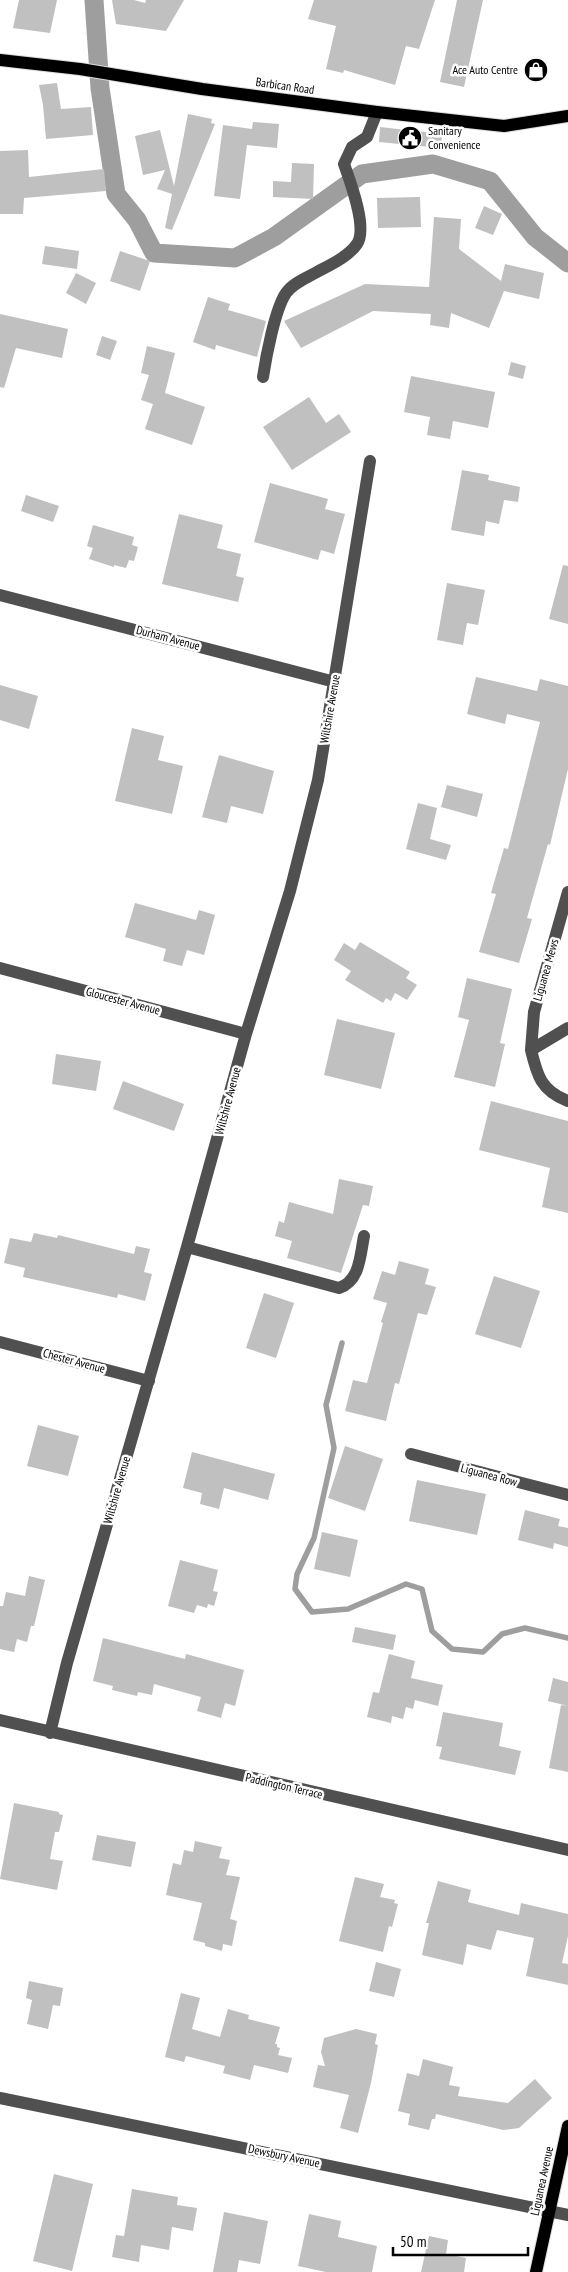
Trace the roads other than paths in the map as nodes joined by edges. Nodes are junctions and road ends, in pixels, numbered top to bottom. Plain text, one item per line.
1 (0, 60) edge
2 (377, 112) junction
3 (568, 116) edge
4 (263, 378) dead end
5 (370, 461) dead end
6 (0, 594) edge
7 (335, 682) junction
8 (568, 892) edge
9 (0, 968) edge
10 (568, 1028) edge
11 (246, 1034) junction
12 (531, 1050) junction
13 (568, 1100) edge
14 (364, 1236) dead end
15 (187, 1246) junction
16 (0, 1342) edge
17 (149, 1381) junction
18 (411, 1454) dead end
19 (568, 1495) edge
20 (0, 1720) edge
21 (50, 1733) junction
22 (568, 1850) edge
23 (0, 2098) edge
24 (568, 2126) edge
25 (549, 2210) junction
26 (568, 2215) edge
27 (536, 2272) edge

1 - 2 main road, Barbican Road
2 - 3 main road, Barbican Road
2 - 4 street
5 - 7 street, Wiltshire Avenue
6 - 7 street, Durham Avenue
7 - 11 street, Wiltshire Avenue
8 - 12 street, Liguanea Mews
9 - 11 street, Gloucester Avenue
10 - 12 street
11 - 15 street, Wiltshire Avenue
12 - 13 street, Liguanea Mews
14 - 15 street
15 - 17 street, Wiltshire Avenue
16 - 17 street, Chester Avenue
17 - 21 street, Wiltshire Avenue
18 - 19 street, Liguanea Row
20 - 21 street, Paddington Terrace
21 - 22 street, Paddington Terrace
23 - 25 street, Dewsbury Avenue
24 - 25 main road, Liguanea Avenue
25 - 26 street, Dewsbury Avenue
25 - 27 main road, Liguanea Avenue

